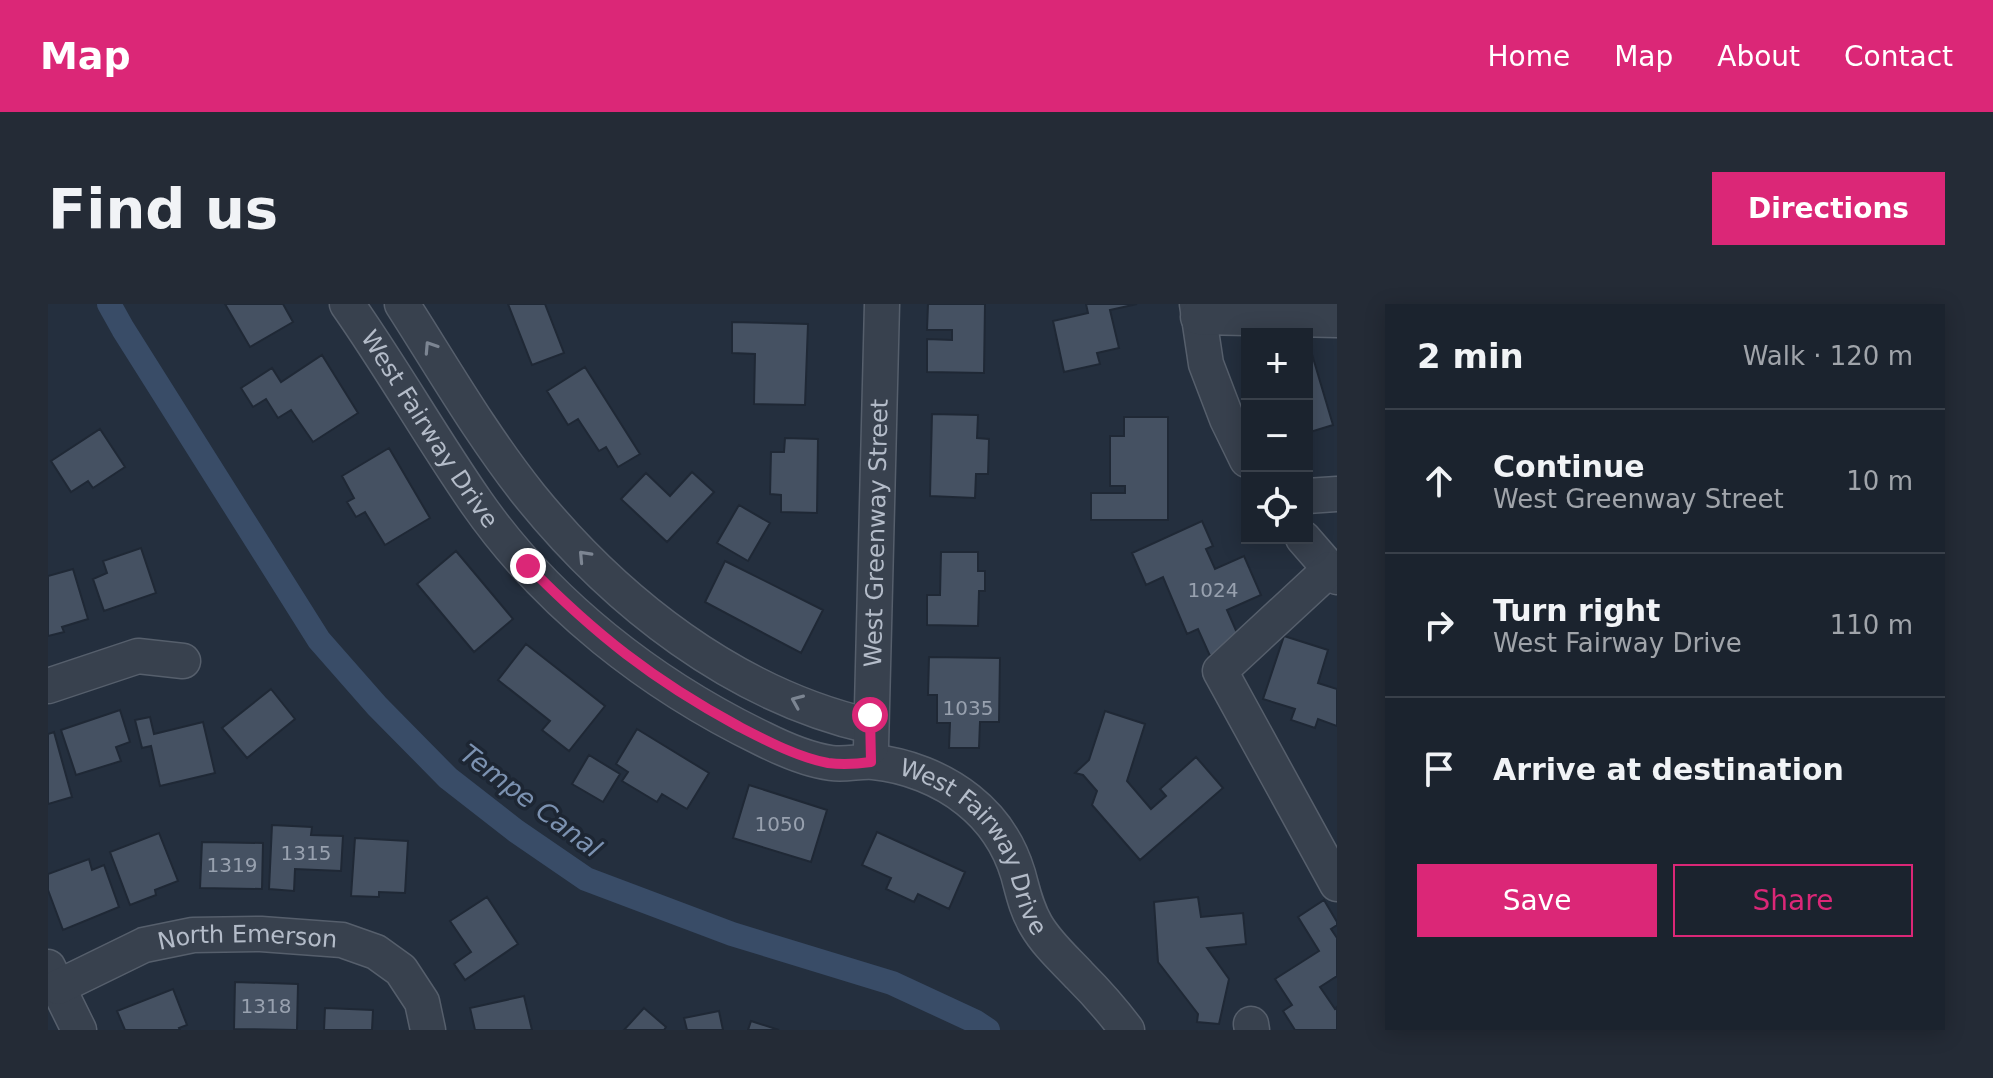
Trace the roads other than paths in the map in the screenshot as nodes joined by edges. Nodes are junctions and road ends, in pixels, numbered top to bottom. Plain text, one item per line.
1 (347, 304) edge
2 (402, 304) edge
3 (882, 304) edge
4 (1198, 310) edge
5 (1337, 320) edge
6 (1241, 446) edge
7 (1337, 494) edge
8 (1313, 496) edge
9 (1308, 544) edge
10 (1333, 573) edge
11 (183, 661) dead end
12 (48, 686) edge
13 (870, 726) junction
14 (871, 762) junction
15 (1337, 884) edge
16 (53, 977) edge
17 (425, 1016) edge
18 (79, 1030) edge
19 (1127, 1030) edge

1 - 14 street, West Fairway Drive
13 -> 2 street, West Fairway Drive
3 - 13 street, West Greenway Street
4 - 5 street
4 - 6 street
7 - 8 street
9 - 10 street
10 - 15 street
11 - 12 street
13 - 14 street, West Greenway Street
14 - 19 street, West Fairway Drive
16 - 17 street, North Emerson
16 - 18 street

